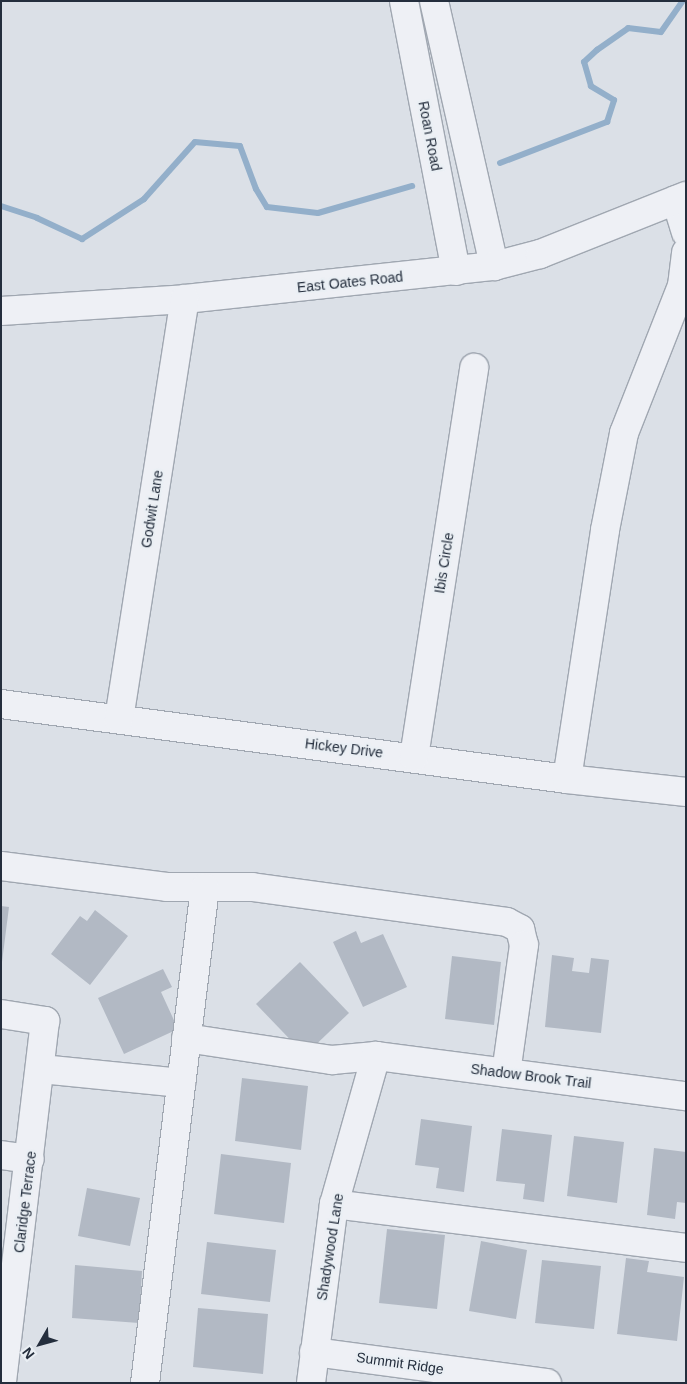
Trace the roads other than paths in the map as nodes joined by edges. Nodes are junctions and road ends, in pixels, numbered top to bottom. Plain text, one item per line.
1 (404, 1) edge
2 (434, 1) edge
3 (681, 198) edge
4 (686, 232) edge
5 (686, 252) edge
6 (494, 266) junction
7 (456, 271) junction
8 (185, 299) junction
9 (1, 311) edge
10 (474, 368) dead end
11 (1, 704) edge
12 (119, 719) junction
13 (414, 757) junction
14 (568, 779) junction
15 (686, 792) edge
16 (1, 866) edge
17 (205, 888) junction
18 (1, 1014) edge
19 (186, 1038) junction
20 (376, 1056) junction
21 (41, 1069) junction
22 (506, 1073) junction
23 (181, 1084) junction
24 (686, 1096) edge
25 (1, 1155) edge
26 (30, 1159) junction
27 (334, 1204) junction
28 (686, 1248) edge
29 (6, 1306) edge
30 (314, 1352) junction
31 (2, 1383) edge
32 (144, 1383) edge
33 (311, 1383) edge
34 (546, 1383) edge

1 - 7 street, Roan Road
2 - 6 street
3 - 4 street
3 - 6 street, East Oates Road
5 - 14 street
6 - 7 street, East Oates Road
7 - 8 street, East Oates Road
8 - 9 street, East Oates Road
8 - 12 street, Godwit Lane
10 - 13 street, Ibis Circle
11 - 12 street, Hickey Drive
12 - 13 street, Hickey Drive
13 - 14 street, Hickey Drive
14 - 15 street, Hickey Drive
16 - 17 street
17 - 19 street
17 - 22 street
18 - 21 street, Claridge Terrace
19 - 20 street, Shadow Brook Trail
19 - 23 street
20 - 22 street, Shadow Brook Trail
20 - 27 street, Shadywood Lane
21 - 23 street
21 - 26 street, Claridge Terrace
22 - 24 street, Shadow Brook Trail
23 - 32 street
25 - 26 street
26 - 29 street, Claridge Terrace
27 - 28 street
27 - 30 street, Shadywood Lane
29 - 31 street, Claridge Terrace
30 - 33 street, Shadywood Lane
30 - 34 street, Summit Ridge

